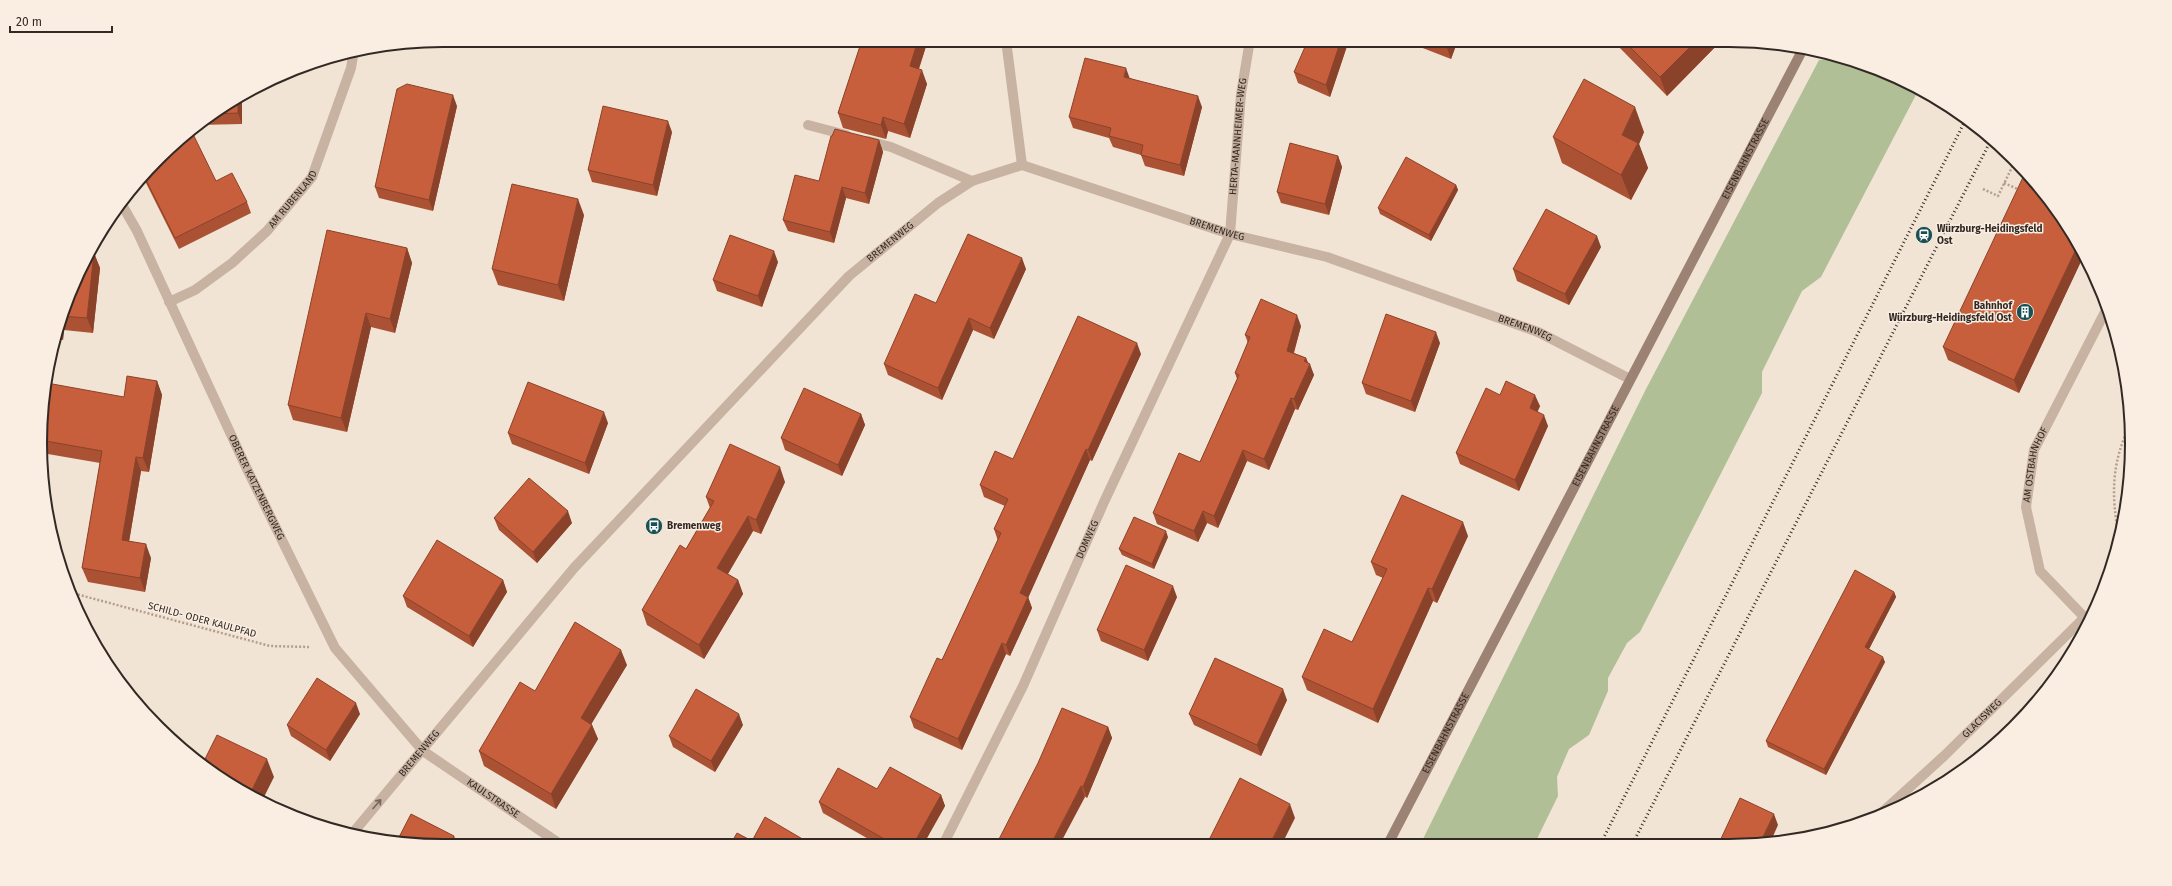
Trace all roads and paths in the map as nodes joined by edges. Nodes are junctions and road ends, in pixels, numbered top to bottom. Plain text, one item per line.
1 (1007, 47) edge
2 (1249, 47) edge
3 (1800, 54) edge
4 (353, 58) edge
5 (808, 125) dead end
6 (1022, 165) junction
7 (2013, 167) edge
8 (972, 181) junction
9 (2004, 183) junction
10 (1983, 189) dead end
11 (2023, 192) edge
12 (124, 209) edge
13 (1230, 234) junction
14 (170, 302) junction
15 (2104, 315) edge
16 (1630, 379) junction
17 (2125, 438) edge
18 (2116, 524) edge
19 (77, 594) edge
20 (2084, 617) edge
21 (2081, 624) edge
22 (336, 648) junction
23 (422, 751) junction
24 (1891, 804) edge
25 (356, 829) edge
26 (554, 839) edge
27 (946, 839) edge
28 (1391, 839) edge

1 - 6 street
2 - 13 street, HERTA-MANNHEIMER-WEG
3 - 16 street, EISENBAHNSTRASSE
4 - 14 street, AM RUBENLAND
5 - 8 street
6 - 8 street, BREMENWEG
6 - 13 street, BREMENWEG
7 - 9 path
8 - 23 street, BREMENWEG
9 - 10 path
9 - 11 path
12 - 14 street, OBERER KATZENBERGWEG
13 - 16 street, BREMENWEG
13 - 27 street, DOMWEG
14 - 22 street, OBERER KATZENBERGWEG
15 - 20 street, AM OSTBAHNHOF
16 - 28 street, EISENBAHNSTRASSE
17 - 18 path
19 - 22 path, SCHILD- ODER KAULPFAD
21 - 24 street, GLACISWEG
22 - 23 street, OBERER KATZENBERGWEG
25 -> 23 street, BREMENWEG
23 - 26 street, KAULSTRASSE

